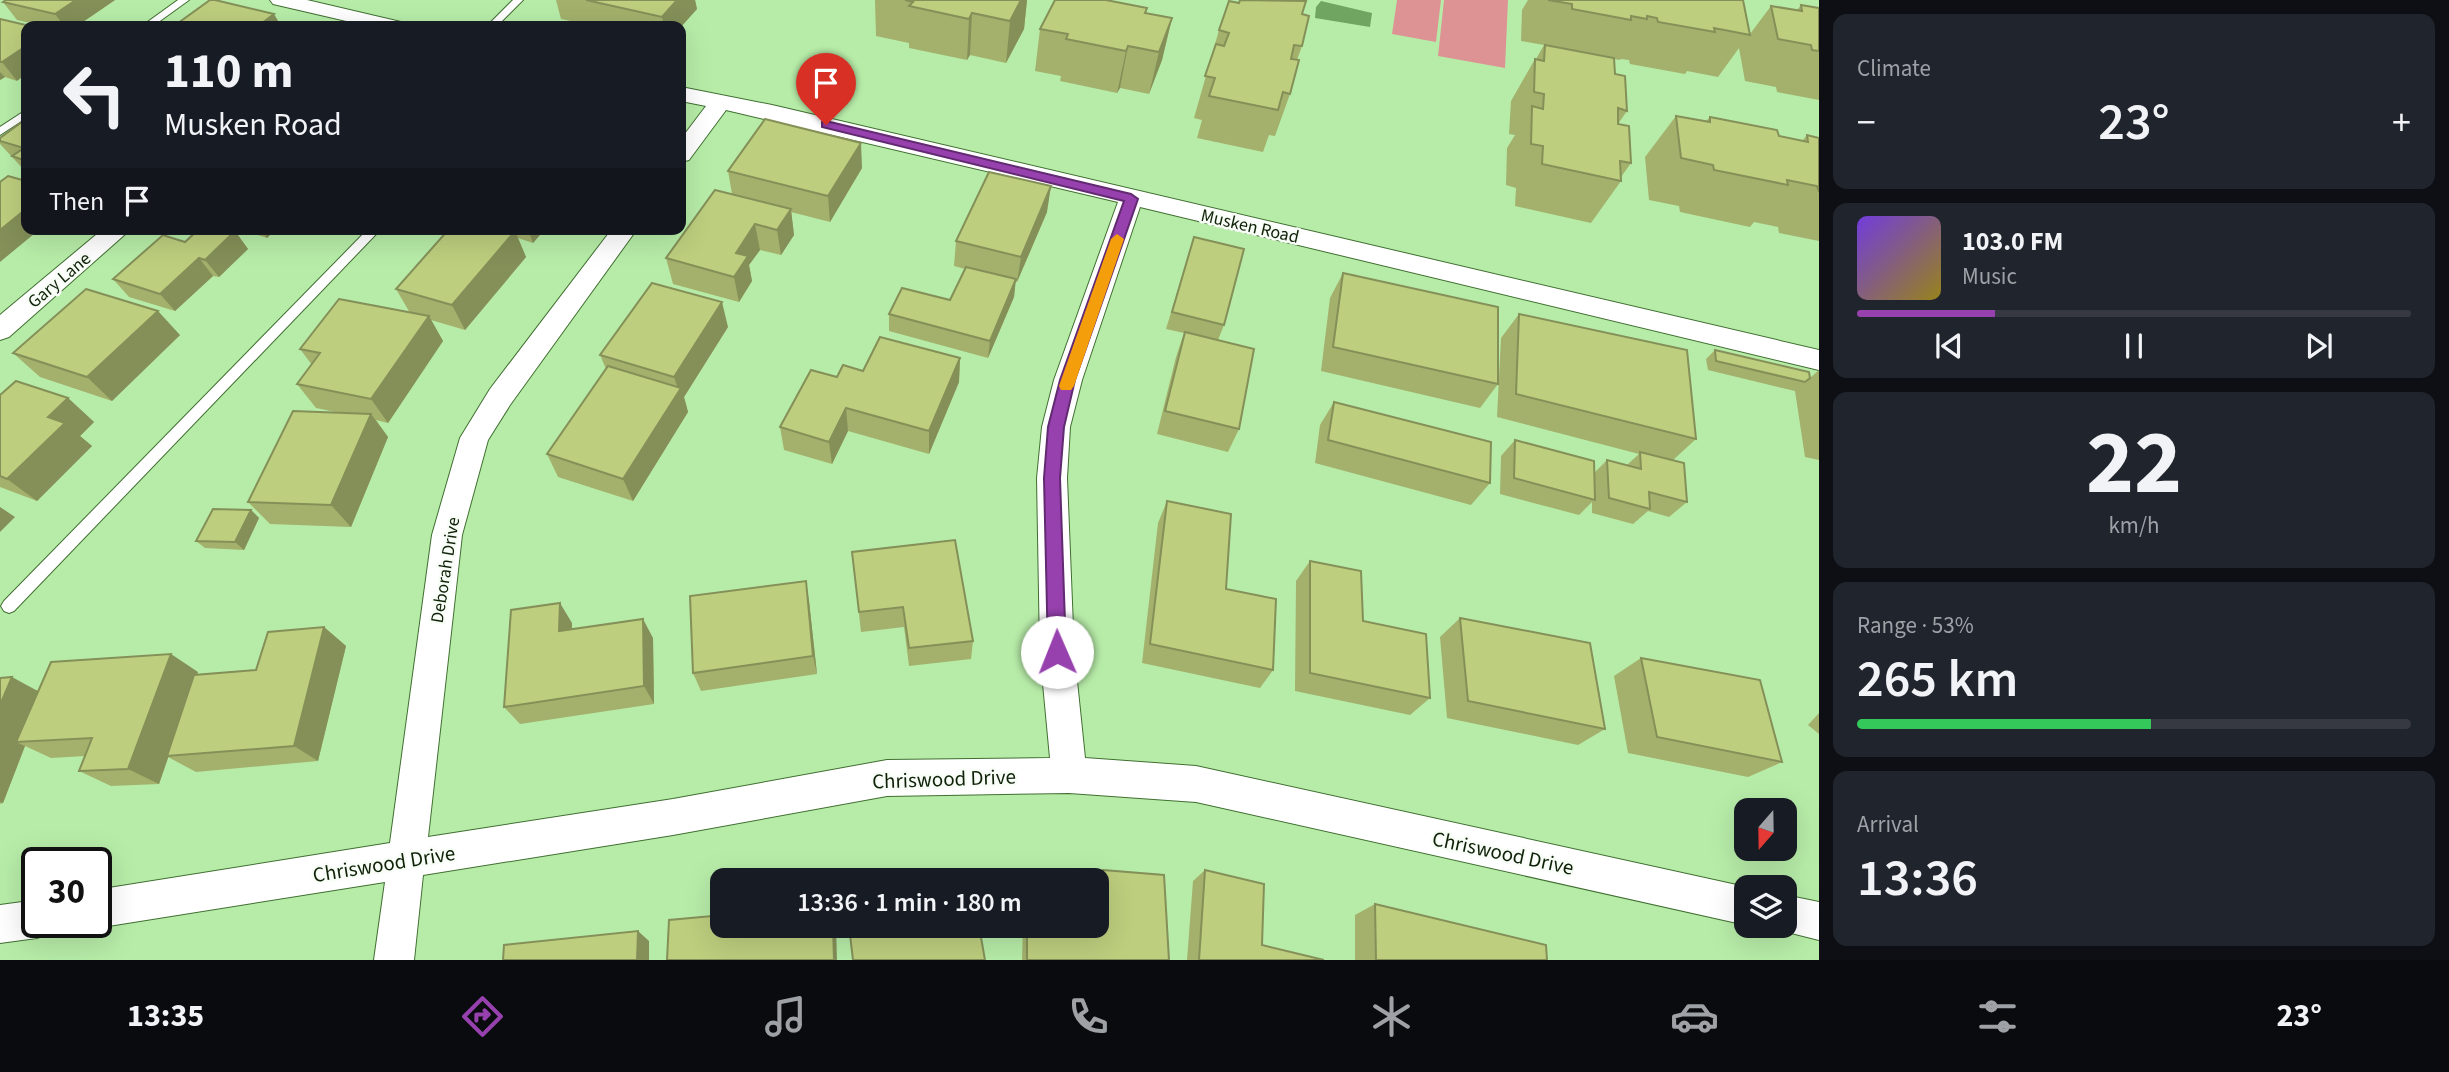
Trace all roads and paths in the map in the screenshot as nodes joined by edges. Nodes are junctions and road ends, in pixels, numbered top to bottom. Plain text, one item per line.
1 (184, 0) edge
2 (280, 0) edge
3 (518, 0) edge
4 (154, 21) edge
5 (355, 21) edge
6 (497, 21) edge
7 (686, 95) edge
8 (719, 103) junction
9 (21, 117) edge
10 (0, 132) edge
11 (686, 148) edge
12 (1131, 199) junction
13 (112, 235) edge
14 (369, 235) edge
15 (621, 235) edge
16 (0, 330) edge
17 (1819, 360) edge
18 (9, 606) dead end
19 (1069, 775) junction
20 (407, 861) junction
21 (1734, 903) edge
22 (112, 907) edge
23 (1797, 916) edge
24 (1819, 921) edge
25 (21, 922) edge
26 (0, 925) edge
27 (394, 960) edge

1 - 4 lane
2 - 5 street
3 - 6 lane
7 - 8 street, Musken Road
8 - 11 street
8 - 12 street, Musken Road
9 - 10 lane
12 - 17 street, Musken Road
12 - 19 street
13 - 16 street, Gary Lane
14 - 18 lane
15 - 20 street, Deborah Drive
19 - 20 street, Chriswood Drive
19 - 21 street, Chriswood Drive
20 - 22 street, Chriswood Drive
20 - 27 street, Deborah Drive
23 - 24 street
25 - 26 street

